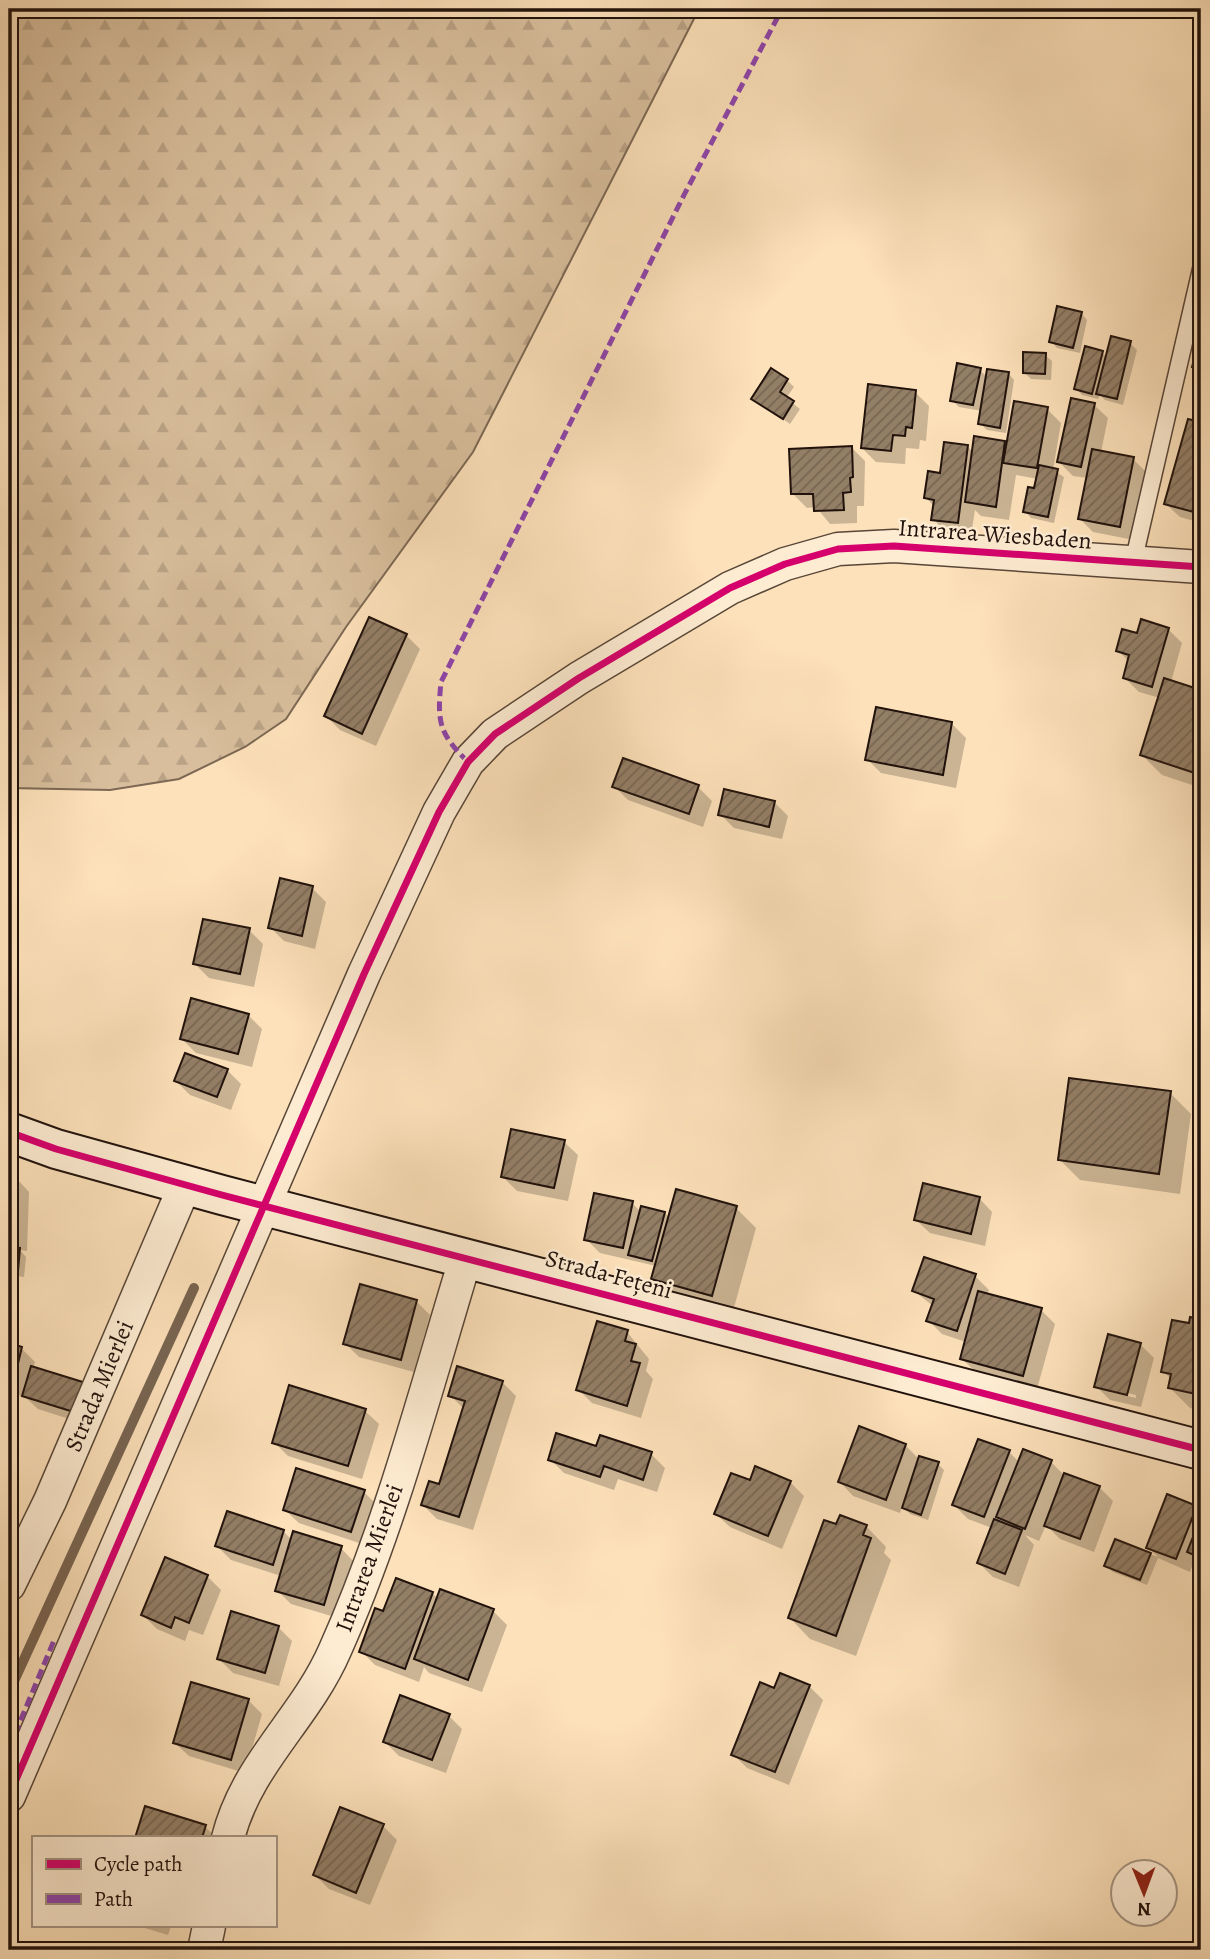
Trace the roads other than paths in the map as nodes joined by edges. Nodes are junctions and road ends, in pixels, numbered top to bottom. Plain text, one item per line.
1 (1201, 269) edge
2 (1133, 563) junction
3 (1201, 567) edge
4 (9, 1132) edge
5 (185, 1185) junction
6 (266, 1207) junction
7 (466, 1257) junction
8 (1201, 1450) edge
9 (9, 1585) edge
10 (9, 1796) edge
11 (229, 1836) edge
12 (209, 1927) edge
13 (204, 1950) edge

1 - 2 lane
2 - 3 street, Intrarea Wiesbaden
2 - 6 street, Intrarea Wiesbaden
4 - 5 street, Strada Fețeni
5 - 6 street, Strada Fețeni
5 - 9 street, Strada Mierlei
6 - 7 street, Strada Fețeni
6 - 10 street, Intrarea Wiesbaden
7 - 8 street, Strada Fețeni
7 - 11 street, Intrarea Mierlei
12 - 13 street

